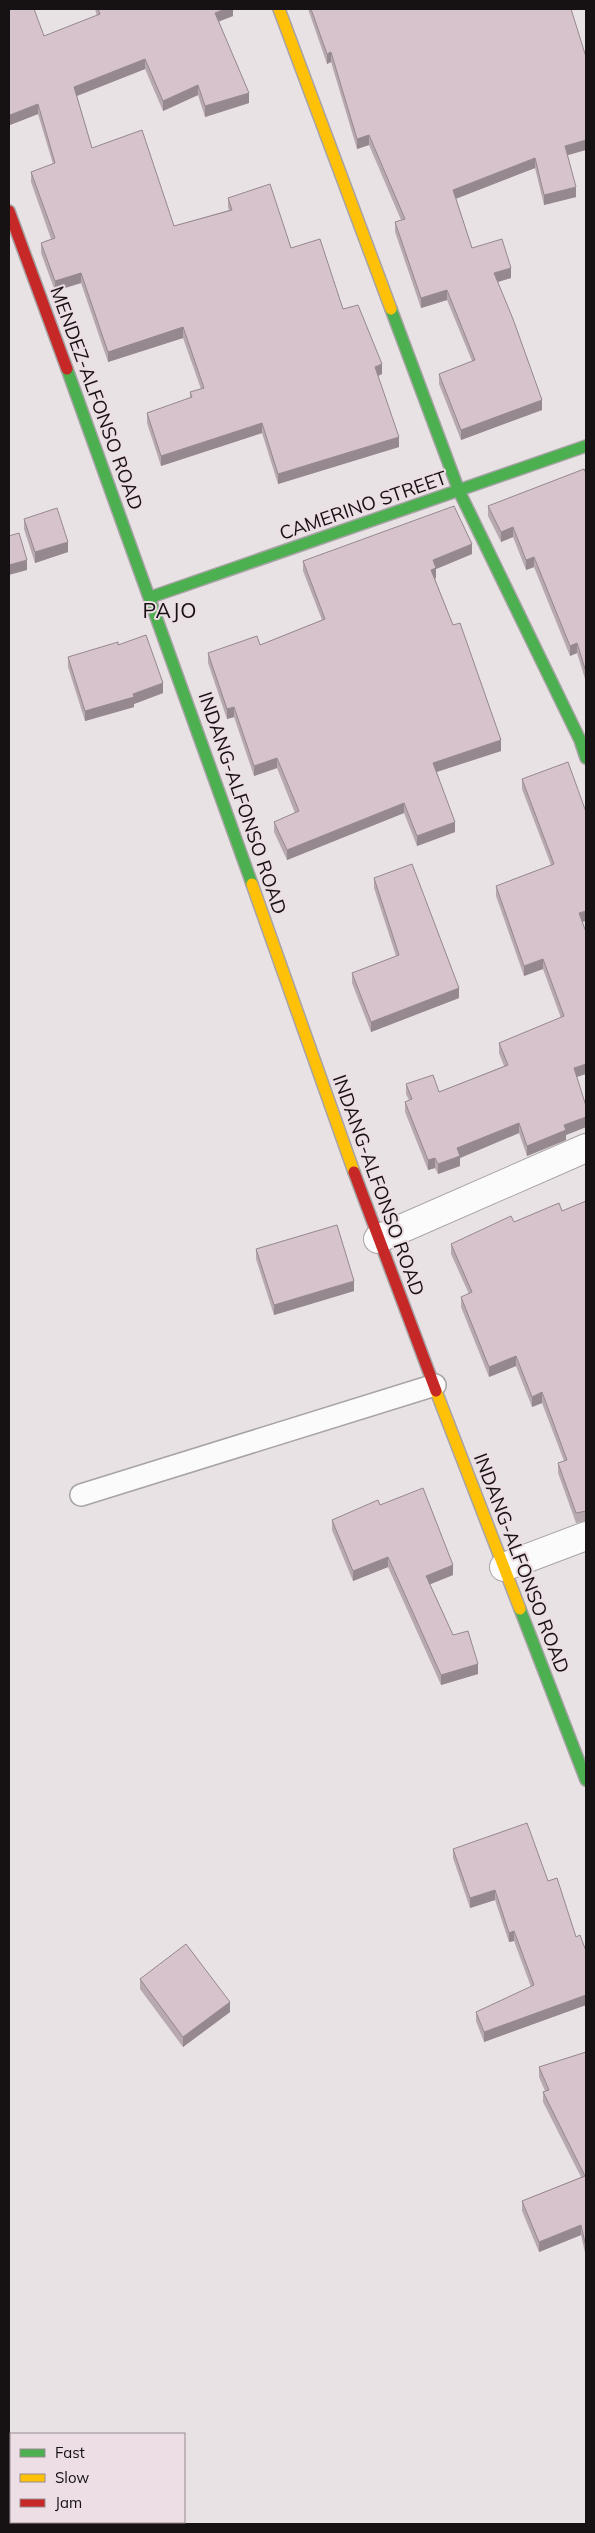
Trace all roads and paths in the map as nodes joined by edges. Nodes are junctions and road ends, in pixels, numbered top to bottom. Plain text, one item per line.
1 (279, 9) edge
2 (9, 211) edge
3 (586, 446) edge
4 (459, 491) junction
5 (151, 597) junction
6 (586, 758) edge
7 (586, 1148) edge
8 (378, 1239) junction
9 (435, 1385) junction
10 (81, 1495) dead end
11 (586, 1536) edge
12 (504, 1567) junction
13 (586, 1780) edge

1 - 4 main road
2 - 5 main road, MENDEZ-ALFONSO ROAD
3 - 4 main road, CAMERINO STREET
4 - 5 main road, CAMERINO STREET
4 - 6 main road
5 - 8 main road, INDANG-ALFONSO ROAD
7 - 8 street
8 - 9 main road, INDANG-ALFONSO ROAD
9 - 10 lane
9 - 12 main road, INDANG-ALFONSO ROAD
11 - 12 street
12 - 13 main road, INDANG-ALFONSO ROAD

